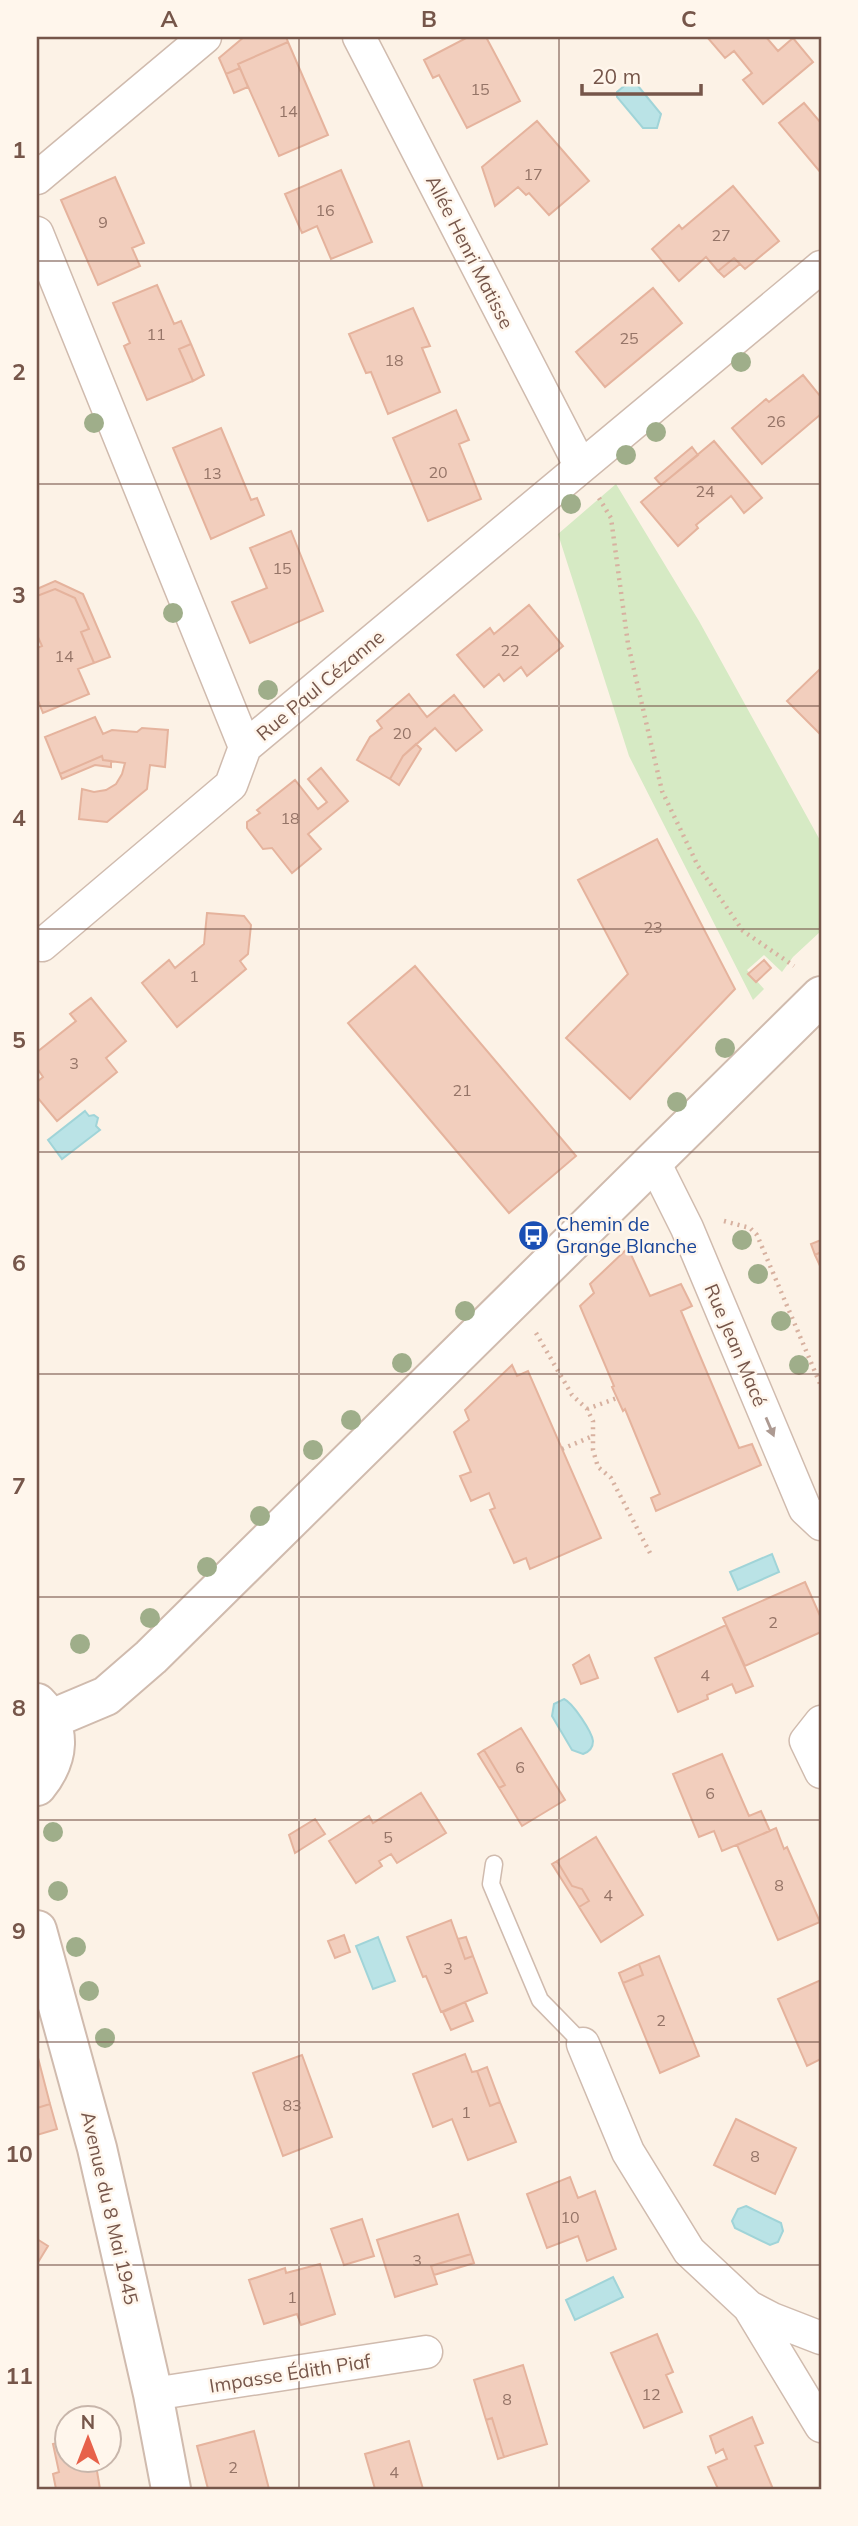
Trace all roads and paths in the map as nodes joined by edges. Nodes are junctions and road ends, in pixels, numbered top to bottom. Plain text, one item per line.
1 (205, 37) edge
2 (359, 37) edge
3 (37, 178) edge
4 (37, 233) edge
5 (821, 267) edge
6 (581, 467) junction
7 (245, 747) junction
8 (42, 945) dead end
9 (794, 966) dead end
10 (821, 996) edge
11 (654, 1162) junction
12 (687, 1228) junction
13 (536, 1332) dead end
14 (821, 1386) edge
15 (617, 1398) dead end
16 (587, 1409) junction
17 (593, 1436) junction
18 (562, 1449) dead end
19 (821, 1524) edge
20 (650, 1553) dead end
21 (43, 1712) edge
22 (821, 1722) edge
23 (821, 1772) edge
24 (37, 1786) edge
25 (494, 1864) dead end
26 (37, 1930) edge
27 (583, 2045) joint
28 (749, 2307) junction
29 (819, 2338) edge
30 (426, 2352) dead end
31 (153, 2394) junction
32 (821, 2426) edge
33 (171, 2489) edge

1 - 3 street
2 - 6 street, Allée Henri Matisse
4 - 7 street, Rue Paul Cézanne
5 - 6 street, Rue Paul Cézanne
6 - 7 street, Rue Paul Cézanne
6 - 9 path
7 - 8 street
10 - 11 street
11 - 12 street, Rue Jean Macé
11 - 21 street
12 - 14 path
12 -> 19 street, Rue Jean Macé
13 - 16 path
15 - 16 path
16 - 17 path
17 - 18 path
17 - 20 path
21 - 24 street
22 - 23 street
25 - 27 lane
26 - 31 street, Avenue du 8 Mai 1945
27 - 28 street
28 - 29 street
28 - 32 street
30 - 31 street, Impasse Édith Piaf
31 - 33 street, Avenue du 8 Mai 1945

